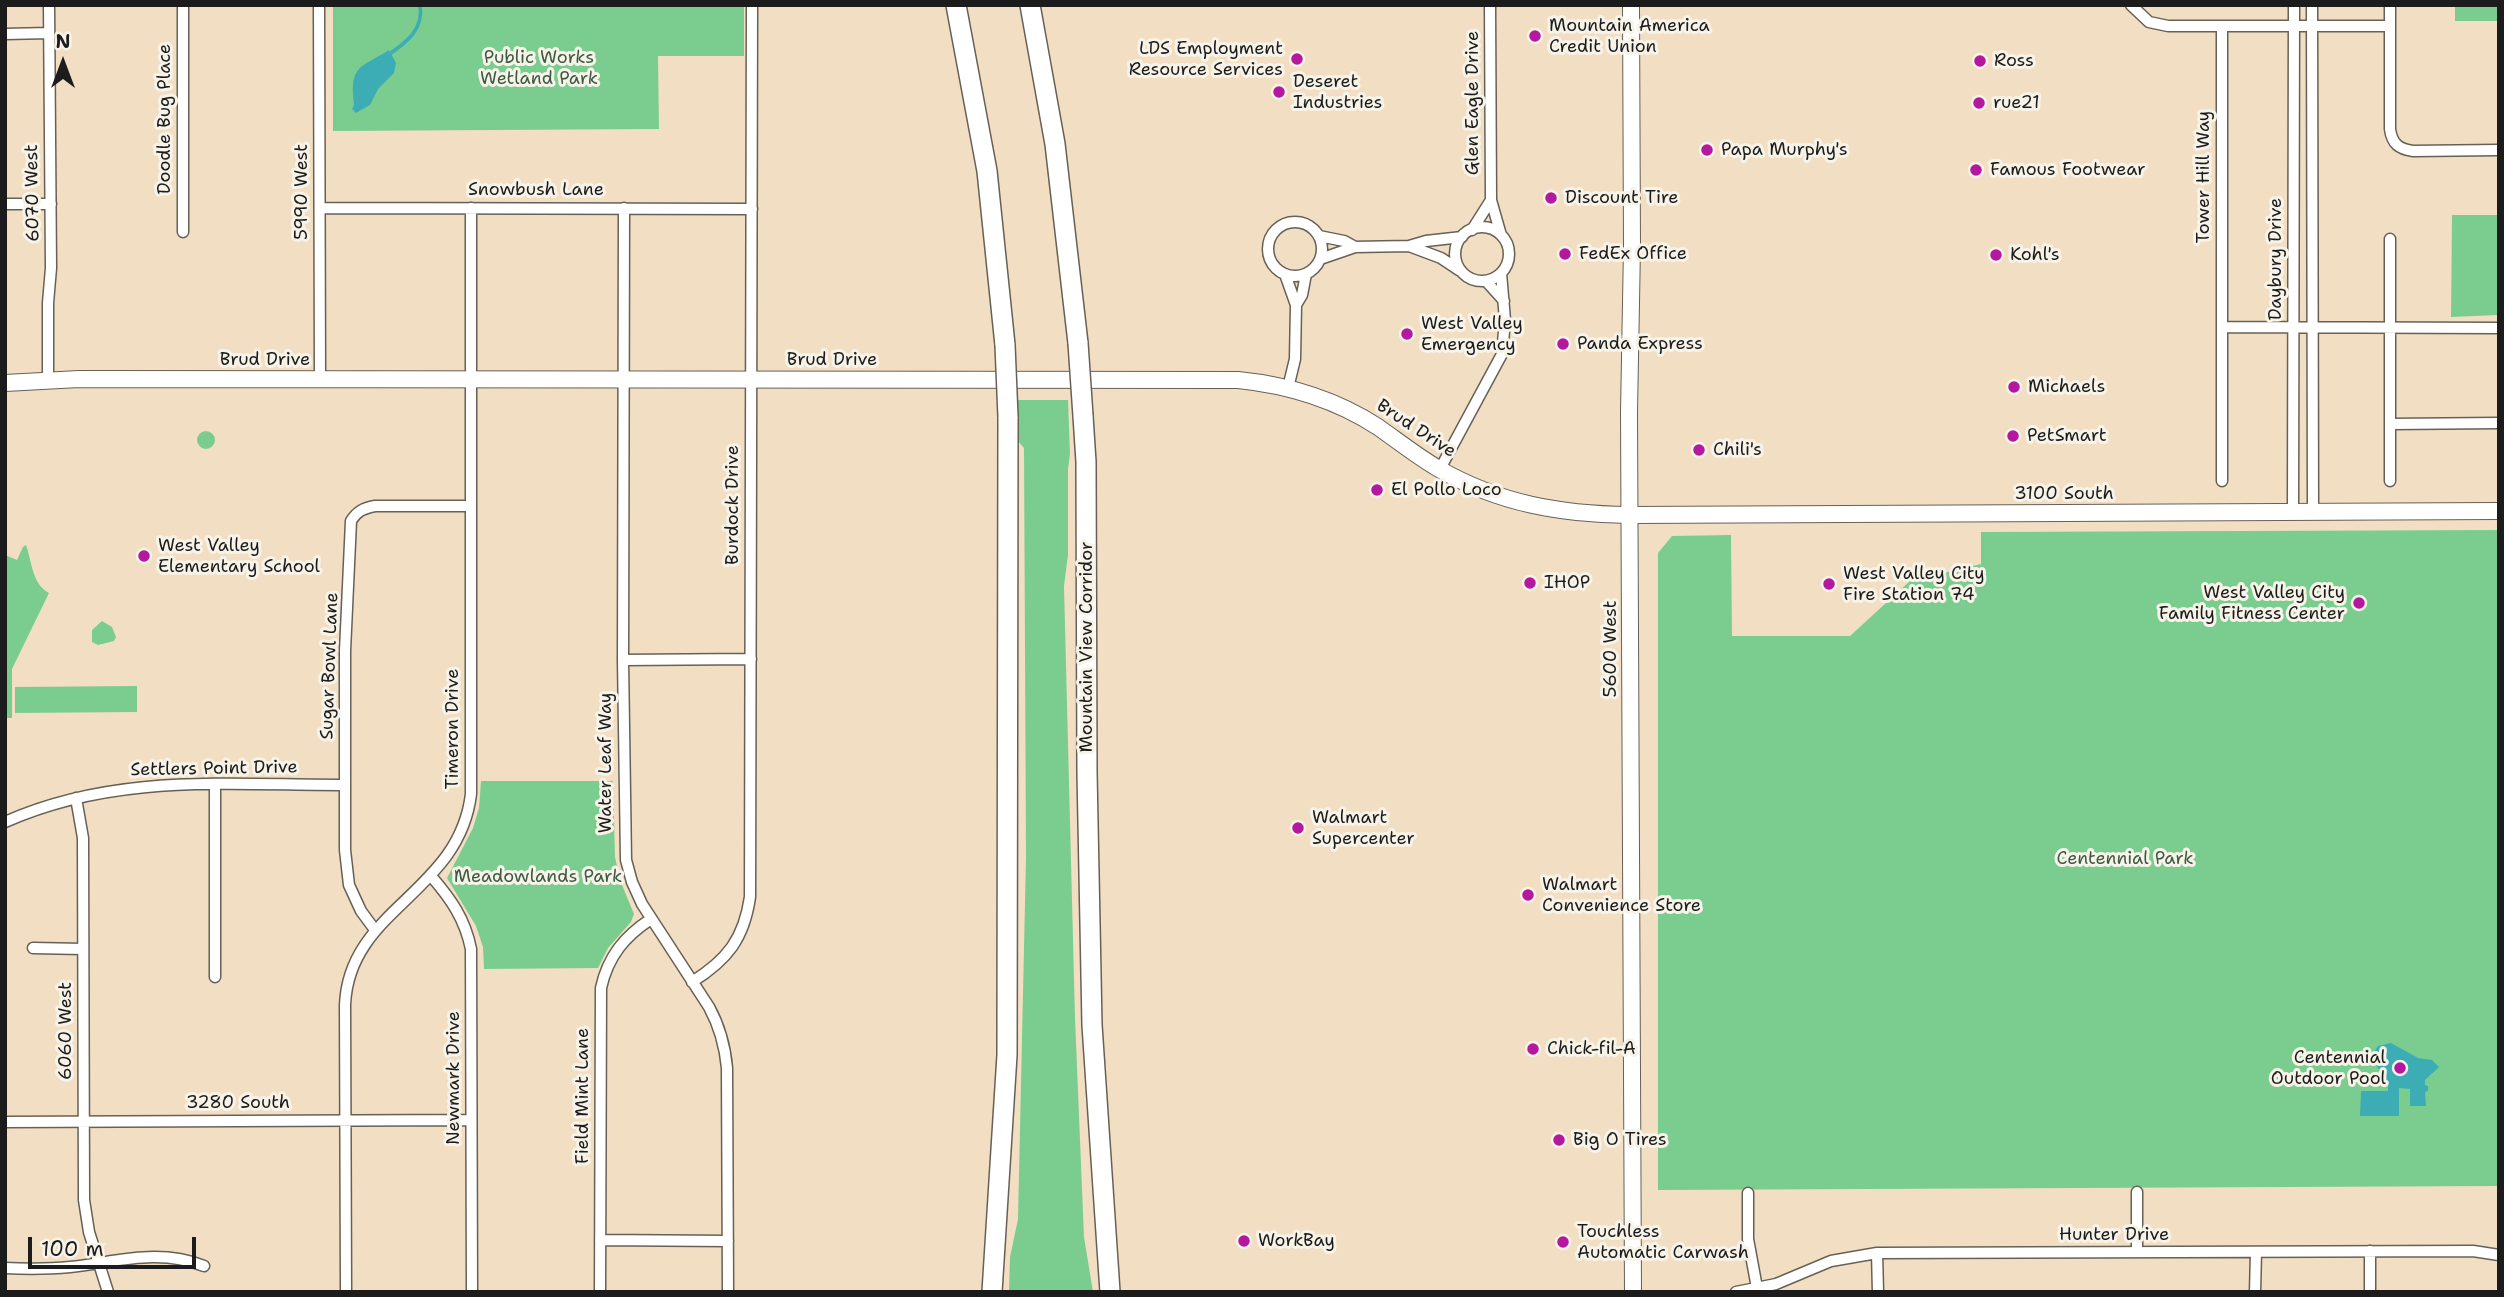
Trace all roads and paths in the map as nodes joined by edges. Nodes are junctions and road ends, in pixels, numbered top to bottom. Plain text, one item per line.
1 (49, 5) edge
2 (183, 5) edge
3 (319, 5) edge
4 (752, 5) edge
5 (944, 5) edge
6 (957, 5) edge
7 (1030, 5) edge
8 (1490, 5) edge
9 (1631, 5) edge
10 (2131, 5) edge
11 (2294, 5) edge
12 (2312, 5) edge
13 (2390, 5) edge
14 (2222, 26) junction
15 (2294, 26) junction
16 (2312, 26) junction
17 (2390, 26) junction
18 (5, 33) edge
19 (49, 33) junction
20 (2499, 150) edge
21 (1491, 200) junction
22 (5, 204) edge
23 (51, 204) junction
24 (320, 208) junction
25 (471, 208) junction
26 (624, 208) junction
27 (752, 209) junction
28 (1472, 230) junction
29 (183, 232) dead end
30 (1501, 235) junction
31 (1319, 236) junction
32 (1462, 237) junction
33 (2390, 239) dead end
34 (1409, 246) junction
35 (1355, 247) junction
36 (1320, 260) junction
37 (1463, 273) junction
38 (1501, 273) junction
39 (1285, 274) junction
40 (1306, 274) junction
41 (1486, 281) junction
42 (1000, 284) junction
43 (1504, 301) junction
44 (1296, 305) junction
45 (2222, 327) junction
46 (2294, 327) junction
47 (2313, 327) junction
48 (2390, 328) junction
49 (2499, 328) edge
50 (320, 379) junction
51 (471, 379) junction
52 (624, 379) junction
53 (751, 379) junction
54 (48, 380) junction
55 (5, 383) edge
56 (1288, 388) junction
57 (2390, 424) junction
58 (2499, 424) edge
59 (1440, 470) junction
60 (2222, 481) dead end
61 (2390, 481) dead end
62 (471, 506) junction
63 (2499, 511) edge
64 (2293, 512) junction
65 (2313, 512) junction
66 (1629, 515) junction
67 (751, 659) junction
68 (623, 660) junction
69 (215, 785) junction
70 (345, 785) junction
71 (76, 797) junction
72 (5, 822) edge
73 (430, 876) junction
74 (651, 919) junction
75 (376, 930) junction
76 (33, 948) dead end
77 (83, 949) junction
78 (215, 977) dead end
79 (692, 982) junction
80 (471, 1120) junction
81 (83, 1121) junction
82 (345, 1121) junction
83 (5, 1122) edge
84 (2137, 1192) dead end
85 (1748, 1193) dead end
86 (600, 1240) junction
87 (728, 1241) junction
88 (2370, 1251) junction
89 (2137, 1252) junction
90 (2256, 1252) junction
91 (1877, 1253) junction
92 (2499, 1255) edge
93 (98, 1263) junction
94 (204, 1266) dead end
95 (5, 1268) edge
96 (1756, 1288) junction
97 (107, 1292) edge
98 (346, 1292) edge
99 (472, 1292) edge
100 (600, 1292) edge
101 (728, 1292) edge
102 (992, 1292) edge
103 (1110, 1292) edge
104 (1633, 1292) edge
105 (1736, 1292) edge
106 (1878, 1292) edge
107 (2255, 1292) edge
108 (2370, 1292) edge

1 - 19 street, 6070 West
2 - 29 street, Doodle Bug Place
3 - 24 street, 5990 West
4 - 27 street, Burdock Drive
5 - 42 highway
6 - 42 highway
7 - 103 highway, Mountain View Corridor, bridge
8 - 21 street, Glen Eagle Drive
9 - 66 main road, 5600 West
10 - 14 street
11 - 15 street, Daybury Drive
12 - 16 street, Daybury Drive
13 - 17 street
14 - 15 street
14 - 45 street, Tower Hill Way
15 - 16 street
15 - 46 street, Daybury Drive
16 - 17 street
16 - 47 street, Daybury Drive
17 - 20 street
18 - 19 street
19 - 23 street, 6070 West
21 - 28 street, Glen Eagle Drive
21 - 30 street, Glen Eagle Drive
22 - 23 street
23 - 54 street, 6070 West
24 - 25 street, Snowbush Lane
24 - 50 street, 5990 West
25 - 26 street, Snowbush Lane
25 - 51 street, Timeron Drive
26 - 27 street, Snowbush Lane
26 - 52 street, Water Leaf Way
27 - 53 street, Burdock Drive
28 - 30 street
28 - 32 street
30 - 38 street
31 - 35 street
31 - 36 street
31 - 39 street
32 - 34 street
32 - 37 street
33 - 48 street
34 - 35 street
34 - 37 street
35 - 36 street
36 - 40 street
37 - 41 street
38 - 41 street
38 - 43 street
39 - 40 street
39 - 44 street
40 - 44 street
41 - 43 street
42 - 102 highway, bridge
43 - 59 street
44 - 56 street
45 - 46 street
45 - 60 street, Tower Hill Way
46 - 47 street
46 - 64 street, Daybury Drive
47 - 48 street
47 - 65 street, Daybury Drive
48 - 49 street
48 - 57 street
50 - 51 main road, Brud Drive
50 - 54 main road, Brud Drive
51 - 52 main road, Brud Drive
51 - 62 street, Timeron Drive
52 - 53 main road, Brud Drive
52 - 68 street, Water Leaf Way
53 - 56 main road, Brud Drive
53 - 67 street, Burdock Drive
54 - 55 main road, Brud Drive
56 - 59 main road, Brud Drive
57 - 58 street
57 - 61 street
59 - 66 main road, Brud Drive
62 - 70 street, Sugar Bowl Lane
62 - 73 street, Timeron Drive
63 - 65 main road, 3100 South
64 - 65 main road, 3100 South
64 - 66 main road, 3100 South
66 - 104 main road, 5600 West
67 - 68 street
67 - 79 street, Burdock Drive
68 - 74 street, Water Leaf Way
69 - 70 street, Settlers Point Drive
69 - 71 street, Settlers Point Drive
69 - 78 street
70 - 75 street, Sugar Bowl Lane
71 - 72 street, Settlers Point Drive
71 - 77 street, 6060 West
73 - 75 street, Timeron Drive
73 - 80 street, Newmark Drive
74 - 79 street, Water Leaf Way
74 - 86 street, Field Mint Lane
75 - 82 street, Timeron Drive
76 - 77 street
77 - 81 street, 6060 West
79 - 87 street, Water Leaf Way
80 - 82 street, 3280 South
80 - 99 street, Newmark Drive
81 - 82 street, 3280 South
81 - 83 street, 3280 South
81 - 93 street, 6060 West
82 - 98 street, Timeron Drive
84 - 89 street
85 - 96 street
86 - 87 street
86 - 100 street, Field Mint Lane
87 - 101 street, Water Leaf Way
88 - 90 street, Hunter Drive
88 - 92 street, Hunter Drive
88 - 108 street
89 - 90 street, Hunter Drive
89 - 91 street, Hunter Drive
90 - 107 street
91 - 96 street, Hunter Drive
91 - 106 street
93 - 94 street
93 - 95 street
93 - 97 street, 6060 West
96 - 105 street, Hunter Drive

